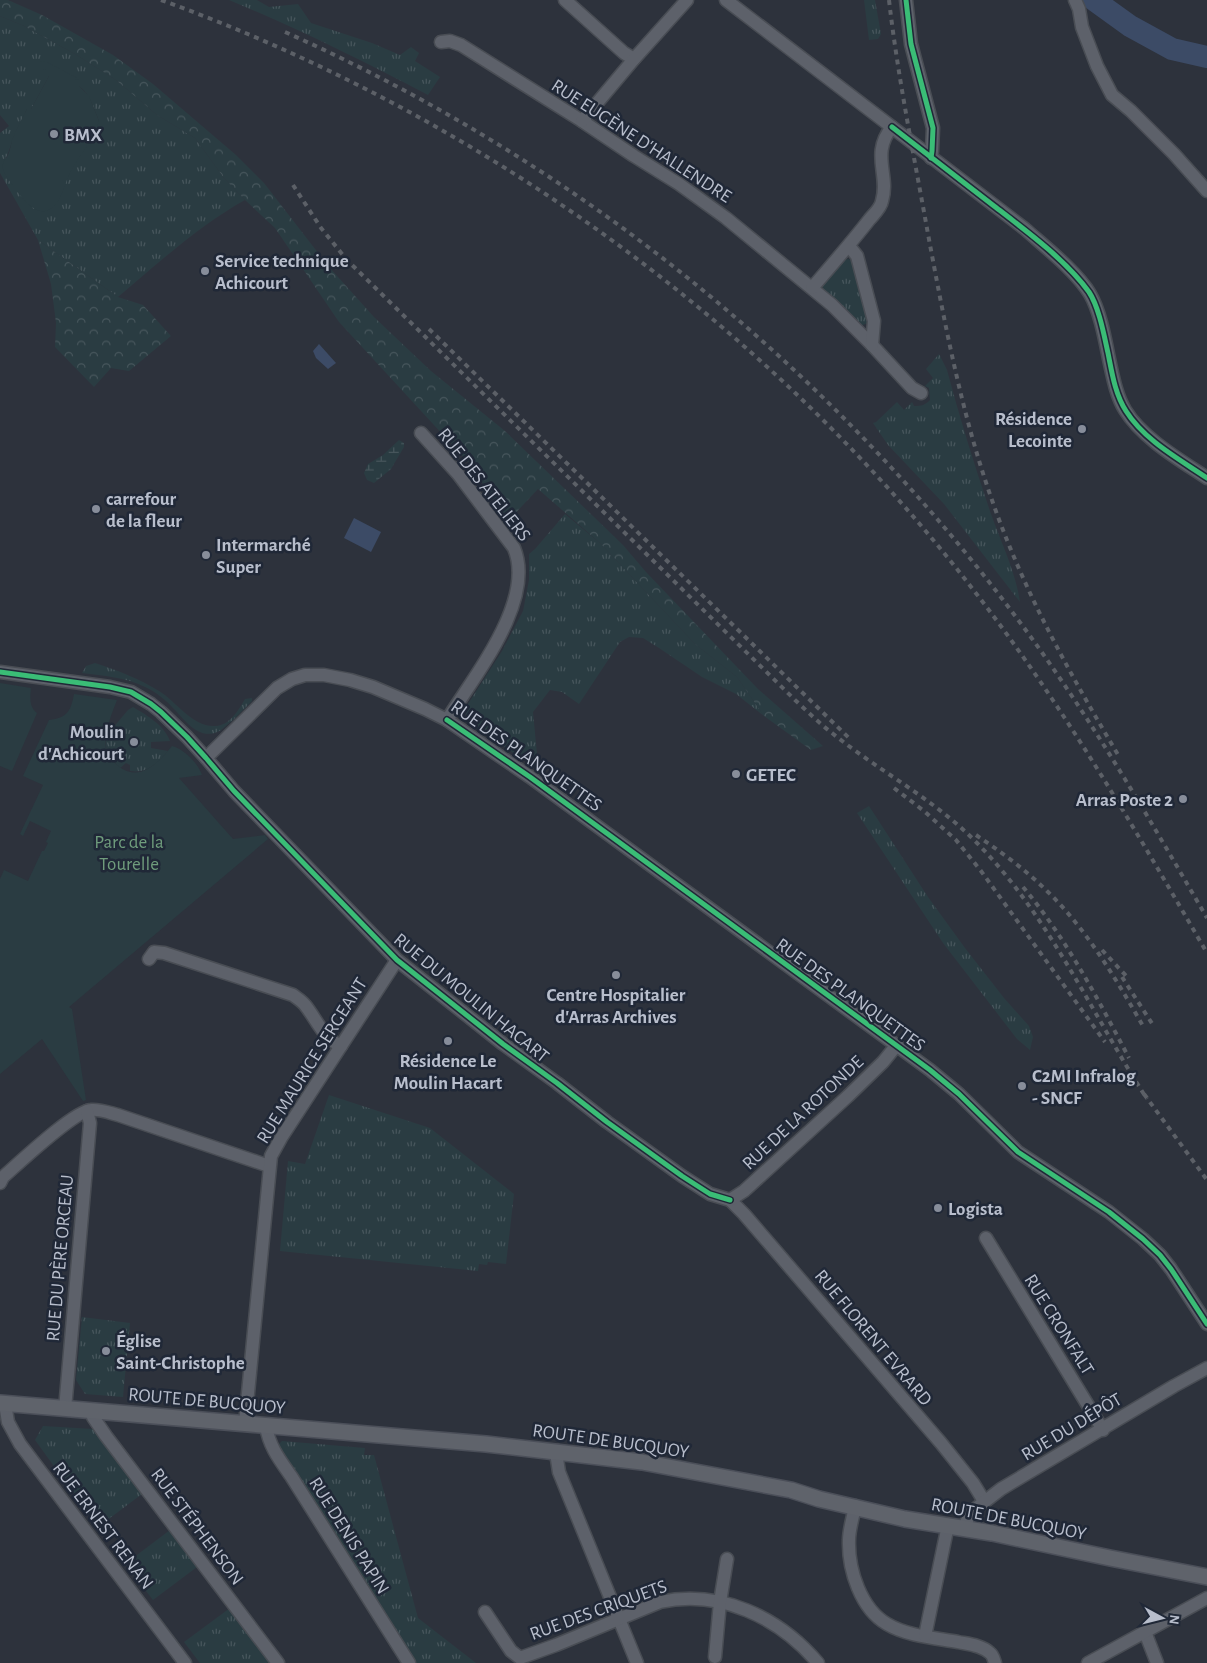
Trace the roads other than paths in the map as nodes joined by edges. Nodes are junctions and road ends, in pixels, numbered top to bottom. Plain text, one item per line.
1 (565, 0) edge
2 (687, 0) edge
3 (726, 0) edge
4 (906, 0) edge
5 (1075, 0) edge
6 (441, 42) dead end
7 (634, 59) junction
8 (582, 121) junction
9 (892, 127) junction
10 (931, 158) junction
11 (1207, 190) edge
12 (849, 246) junction
13 (812, 288) junction
14 (872, 345) junction
15 (921, 393) dead end
16 (422, 433) dead end
17 (1207, 478) edge
18 (0, 672) edge
19 (447, 720) junction
20 (206, 758) junction
21 (149, 959) dead end
22 (397, 960) junction
23 (341, 1046) junction
24 (896, 1046) junction
25 (88, 1111) junction
26 (269, 1166) junction
27 (0, 1183) edge
28 (730, 1200) junction
29 (986, 1238) dead end
30 (1207, 1324) edge
31 (1207, 1368) edge
32 (2, 1404) edge
33 (65, 1409) junction
34 (93, 1411) junction
35 (245, 1424) junction
36 (266, 1426) junction
37 (1103, 1430) junction
38 (558, 1451) junction
39 (984, 1501) junction
40 (854, 1506) junction
41 (948, 1525) junction
42 (964, 1528) junction
43 (727, 1559) dead end
44 (1207, 1577) edge
45 (1207, 1598) edge
46 (720, 1602) junction
47 (485, 1612) dead end
48 (619, 1618) junction
49 (1145, 1632) junction
50 (925, 1636) junction
51 (715, 1657) dead end
52 (403, 1661) edge
53 (1090, 1662) edge
54 (185, 1663) edge
55 (278, 1663) edge
56 (637, 1663) edge
57 (818, 1663) edge
58 (995, 1663) edge
59 (1157, 1663) edge

1 - 7 street
2 - 7 street
3 - 9 street
4 - 10 street
5 - 11 street
6 - 8 street, RUE EUGÈNE D'HALLENDRE
7 - 8 street
8 - 13 street, RUE EUGÈNE D'HALLENDRE
9 - 10 street
9 - 12 street
10 - 17 street
12 - 13 street
12 - 14 street
13 - 14 street, RUE EUGÈNE D'HALLENDRE
14 - 15 street, RUE EUGÈNE D'HALLENDRE
16 - 19 street, RUE DES ATELIERS
18 - 20 street, RUE DU MOULIN HACART
19 - 20 street, RUE DES PLANQUETTES
19 - 24 street, RUE DES PLANQUETTES
20 - 22 street, RUE DU MOULIN HACART
21 - 23 street
22 - 23 street, RUE MAURICE SERGEANT
22 - 28 street, RUE DU MOULIN HACART
23 - 26 street, RUE MAURICE SERGEANT
24 - 28 street, RUE DE LA ROTONDE
24 - 30 street, RUE DES PLANQUETTES
25 - 26 street
25 - 27 street
25 - 33 street, RUE DU PÈRE ORCEAU
26 - 35 street, RUE MAURICE SERGEANT
28 - 39 street, RUE FLORENT EVRARD
29 - 37 street, RUE CRONFALT
31 - 37 street, RUE DU DÉPÔT
32 - 33 main road, ROUTE DE BUCQUOY
32 - 54 street, RUE ERNEST RENAN
33 - 34 main road, ROUTE DE BUCQUOY
34 - 35 main road, ROUTE DE BUCQUOY
34 - 55 street, RUE STÉPHENSON
35 - 36 main road, ROUTE DE BUCQUOY
36 - 38 main road, ROUTE DE BUCQUOY
36 - 52 street, RUE DENIS PAPIN
37 - 39 street, RUE DU DÉPÔT
38 - 40 main road, ROUTE DE BUCQUOY
38 - 48 street
39 - 42 street, RUE DU DÉPÔT
40 - 41 main road, ROUTE DE BUCQUOY
40 - 50 street
41 - 42 main road, ROUTE DE BUCQUOY
41 - 50 street
42 - 44 main road, ROUTE DE BUCQUOY
43 - 46 street
45 - 49 street
46 - 48 street, RUE DES CRIQUETS
46 - 51 street
46 - 57 street, RUE DES CRIQUETS
47 - 48 street, RUE DES CRIQUETS
48 - 56 street
49 - 53 street
49 - 59 street
50 - 58 street

